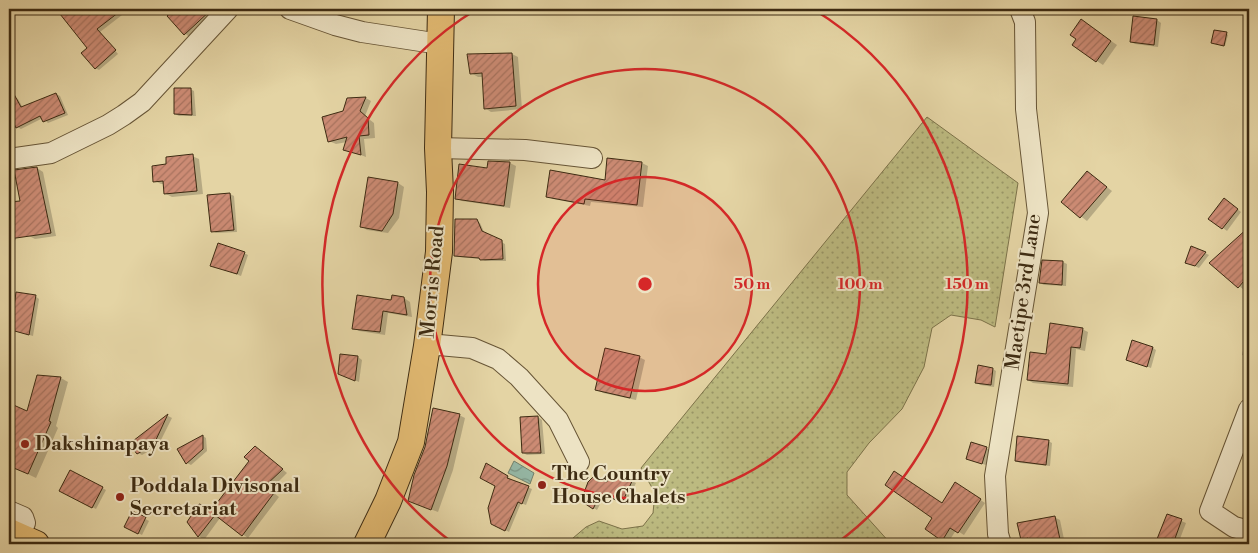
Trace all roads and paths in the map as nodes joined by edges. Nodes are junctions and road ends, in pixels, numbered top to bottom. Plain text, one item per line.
1 (228, 9) edge
2 (290, 9) edge
3 (441, 9) edge
4 (1020, 9) edge
5 (440, 44) junction
6 (438, 148) junction
7 (592, 158) dead end
8 (9, 159) edge
9 (427, 346) junction
10 (1249, 410) edge
11 (579, 462) dead end
12 (9, 511) edge
13 (1249, 532) edge
14 (21, 537) edge
15 (367, 544) edge
16 (1001, 544) edge

1 - 8 street
2 - 5 street
3 - 5 main road, Morris Road
4 - 16 street, Maetipe 3rd Lane
5 - 6 main road, Morris Road
6 - 7 street
6 - 9 main road, Morris Road
9 - 11 street
9 - 15 main road, Morris Road
10 - 13 street
12 - 14 street

